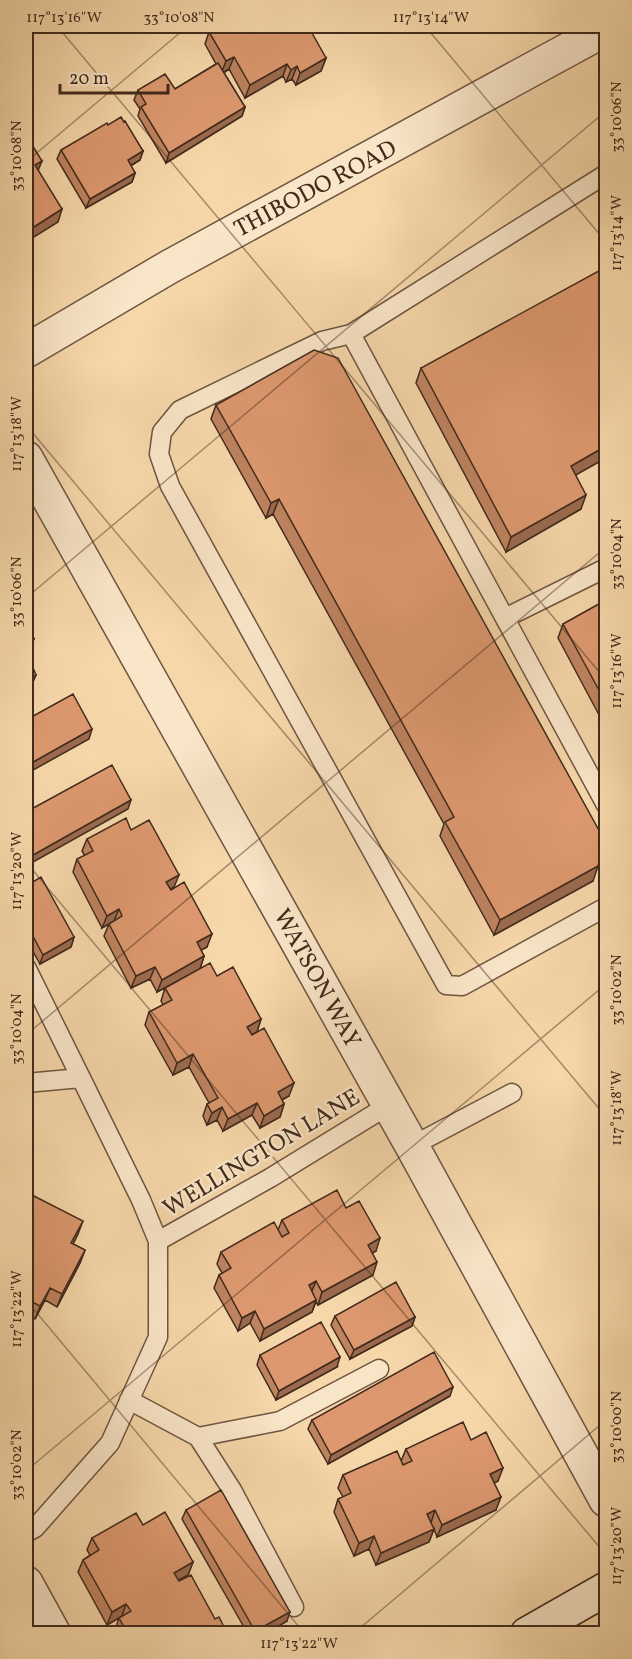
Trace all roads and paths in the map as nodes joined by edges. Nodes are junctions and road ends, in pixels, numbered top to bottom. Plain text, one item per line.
1 (606, 29) edge
2 (606, 174) edge
3 (351, 334) junction
4 (26, 351) edge
5 (26, 458) edge
6 (606, 568) edge
7 (505, 618) junction
8 (606, 805) edge
9 (606, 907) edge
10 (26, 967) edge
11 (81, 1078) junction
12 (26, 1083) edge
13 (512, 1093) dead end
14 (389, 1105) junction
15 (412, 1146) junction
16 (158, 1241) junction
17 (378, 1369) dead end
18 (129, 1400) junction
19 (198, 1437) junction
20 (606, 1500) edge
21 (26, 1533) edge
22 (26, 1583) edge
23 (606, 1589) edge
24 (294, 1607) dead end
25 (54, 1634) edge
26 (527, 1634) edge

1 - 4 street, THIBODO ROAD
2 - 3 lane
3 - 7 lane
3 - 9 lane
5 - 14 street, WATSON WAY
6 - 7 lane
7 - 8 lane
10 - 11 lane, WELLINGTON LANE
11 - 12 lane
11 - 16 lane, WELLINGTON LANE
13 - 15 lane
14 - 15 street, WATSON WAY
14 - 16 lane, WELLINGTON LANE
15 - 20 street, WATSON WAY
16 - 18 lane, WELLINGTON LANE
17 - 19 lane
18 - 19 lane
18 - 21 lane, WELLINGTON LANE
19 - 24 lane
22 - 25 street
23 - 26 street

